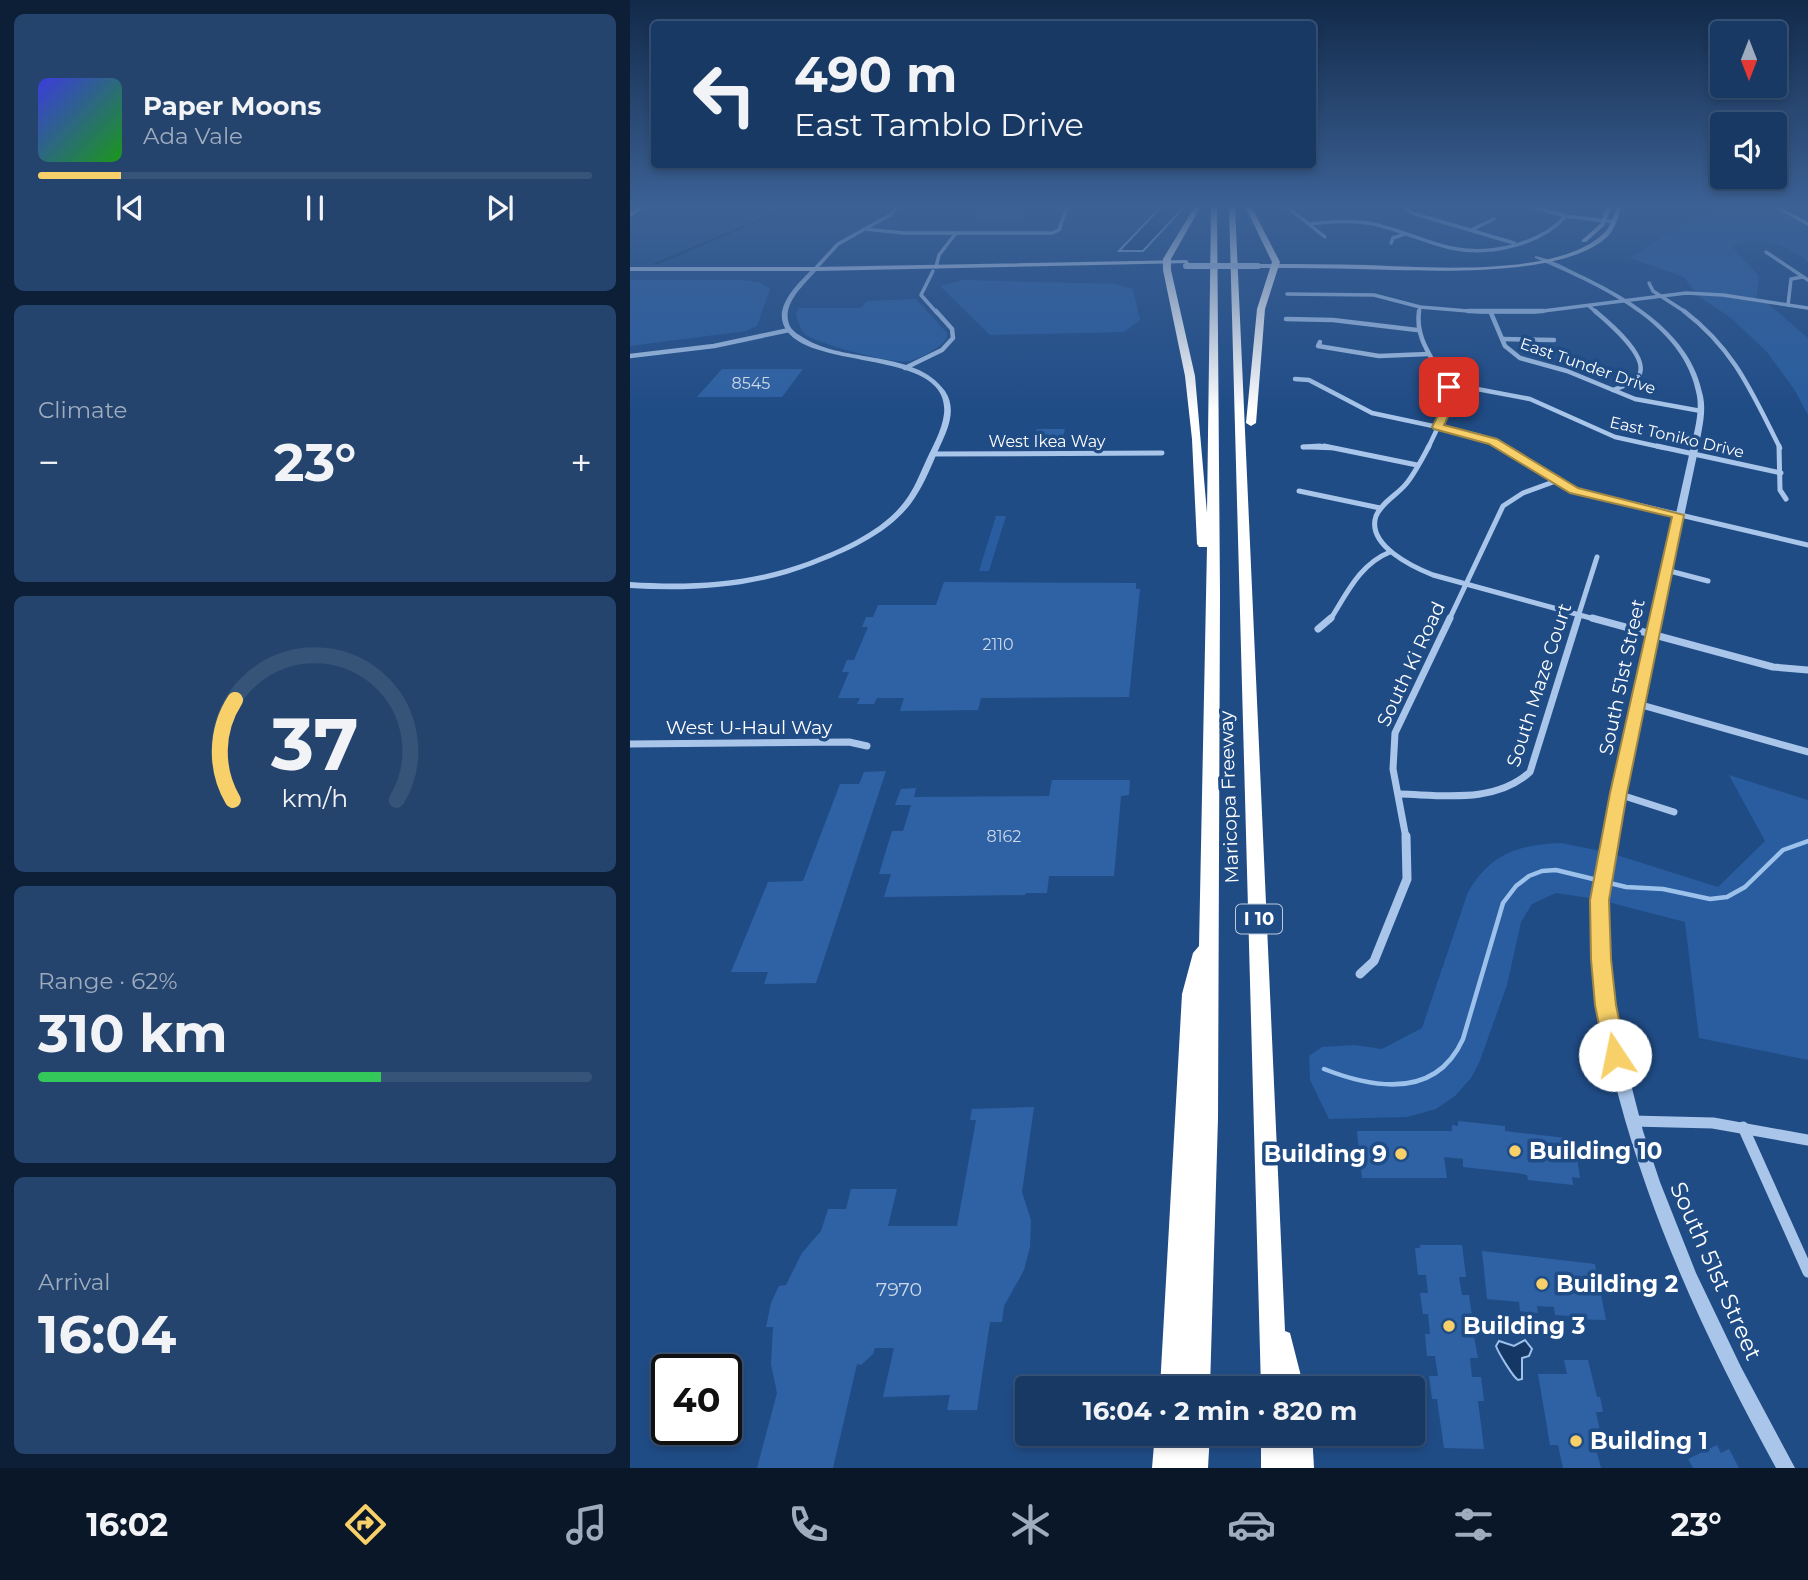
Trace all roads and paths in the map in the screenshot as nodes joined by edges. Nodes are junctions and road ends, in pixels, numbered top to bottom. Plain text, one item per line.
1 (811, 275) edge
2 (931, 275) edge
3 (1171, 275) edge
4 (1214, 275) edge
5 (1235, 275) edge
6 (1272, 275) edge
7 (1574, 275) edge
8 (1798, 275) edge
9 (1802, 277) junction
10 (1808, 280) edge
11 (1649, 283) dead end
12 (1287, 294) dead end
13 (1659, 295) junction
14 (1626, 301) junction
15 (1788, 305) junction
16 (1588, 306) junction
17 (1420, 307) junction
18 (1808, 308) edge
19 (1491, 313) junction
20 (1286, 319) dead end
21 (789, 330) junction
22 (1416, 330) junction
23 (1502, 339) junction
24 (1554, 340) dead end
25 (1320, 342) dead end
26 (1428, 354) junction
27 (630, 356) edge
28 (905, 368) junction
29 (1295, 379) dead end
30 (1449, 387) junction
31 (1613, 390) junction
32 (1701, 411) junction
33 (1438, 427) junction
34 (1303, 447) dead end
35 (1162, 453) dead end
36 (932, 454) junction
37 (1693, 454) junction
38 (1417, 466) junction
39 (1781, 473) junction
40 (1556, 481) junction
41 (1299, 491) dead end
42 (1786, 499) dead end
43 (1380, 508) junction
44 (1678, 515) junction
45 (1245, 532) junction
46 (1808, 545) edge
47 (1390, 552) junction
48 (1597, 557) dead end
49 (1667, 570) junction
50 (1708, 580) dead end
51 (1466, 583) junction
52 (630, 585) edge
53 (1213, 595) junction
54 (1579, 615) junction
55 (1318, 629) dead end
56 (1652, 634) junction
57 (1808, 670) edge
58 (1638, 704) junction
59 (630, 744) edge
60 (867, 746) dead end
61 (1808, 752) edge
62 (1618, 793) junction
63 (1399, 794) junction
64 (1674, 812) dead end
65 (1209, 927) junction
66 (1360, 974) dead end
67 (1632, 1121) junction
68 (1743, 1127) junction
69 (1808, 1140) edge
70 (1808, 1272) edge
71 (1273, 1307) junction
72 (1174, 1376) edge
73 (1198, 1376) edge
74 (1275, 1376) edge
75 (1288, 1376) edge
76 (1169, 1446) edge
77 (1195, 1446) edge
78 (1275, 1446) edge
79 (1299, 1446) edge
80 (1167, 1468) edge
81 (1194, 1468) edge
82 (1275, 1468) edge
83 (1300, 1468) edge
84 (1786, 1468) edge

1 - 21 street
2 - 28 street
3 - 53 highway
4 - 53 highway, Maricopa Freeway / I 10
5 - 45 highway, Maricopa Freeway / I 10
6 - 45 highway
7 - 14 street, South 51st Street
8 - 9 street
9 - 10 street
9 - 15 street
11 - 13 street
12 - 17 street
13 - 14 street
13 - 15 street
13 - 39 street
14 - 16 street
14 - 32 street, South 51st Street
15 - 18 street
16 - 19 street
16 - 31 street
17 - 19 street
17 - 22 street
19 - 23 street, East Tunder Drive
20 - 22 street
21 - 27 street
21 - 28 street
22 - 26 street
23 - 24 street
23 - 31 street, East Tunder Drive
25 - 26 street
26 - 30 street
28 - 36 street
29 - 33 street
30 - 33 street
30 - 37 street, East Toniko Drive
31 - 32 street, East Tunder Drive
32 - 37 street, South 51st Street
33 - 38 street
33 - 40 street
34 - 38 street
35 - 36 street, West Ikea Way
36 - 52 street
37 - 39 street, East Toniko Drive
37 - 44 street, South 51st Street
38 - 43 street
39 - 42 street
40 - 44 street
40 - 51 street, South Ki Road
41 - 43 street
43 - 47 street
44 - 46 street
44 - 49 street, South 51st Street
45 - 71 highway, Maricopa Freeway / I 10
47 - 51 street
47 - 55 street
48 - 54 street, South Maze Court
49 - 50 street
49 - 56 street, South 51st Street
51 - 54 street
51 - 63 street, South Ki Road
53 - 65 highway, Maricopa Freeway / I 10
54 - 56 street
54 - 63 street, South Maze Court
56 - 57 street
56 - 58 street, South 51st Street
58 - 61 street
58 - 62 street, South 51st Street
59 - 60 street, West U-Haul Way
62 - 64 street
62 - 67 street, South 51st Street
63 - 66 street, South Ki Road
65 - 72 highway
65 - 73 highway, Maricopa Freeway / I 10
67 - 68 street
67 - 84 street, South 51st Street
68 - 69 street
68 - 70 street
71 - 74 highway, Maricopa Freeway / I 10
71 - 75 highway
76 - 80 highway
77 - 81 highway
78 - 82 highway
79 - 83 highway

